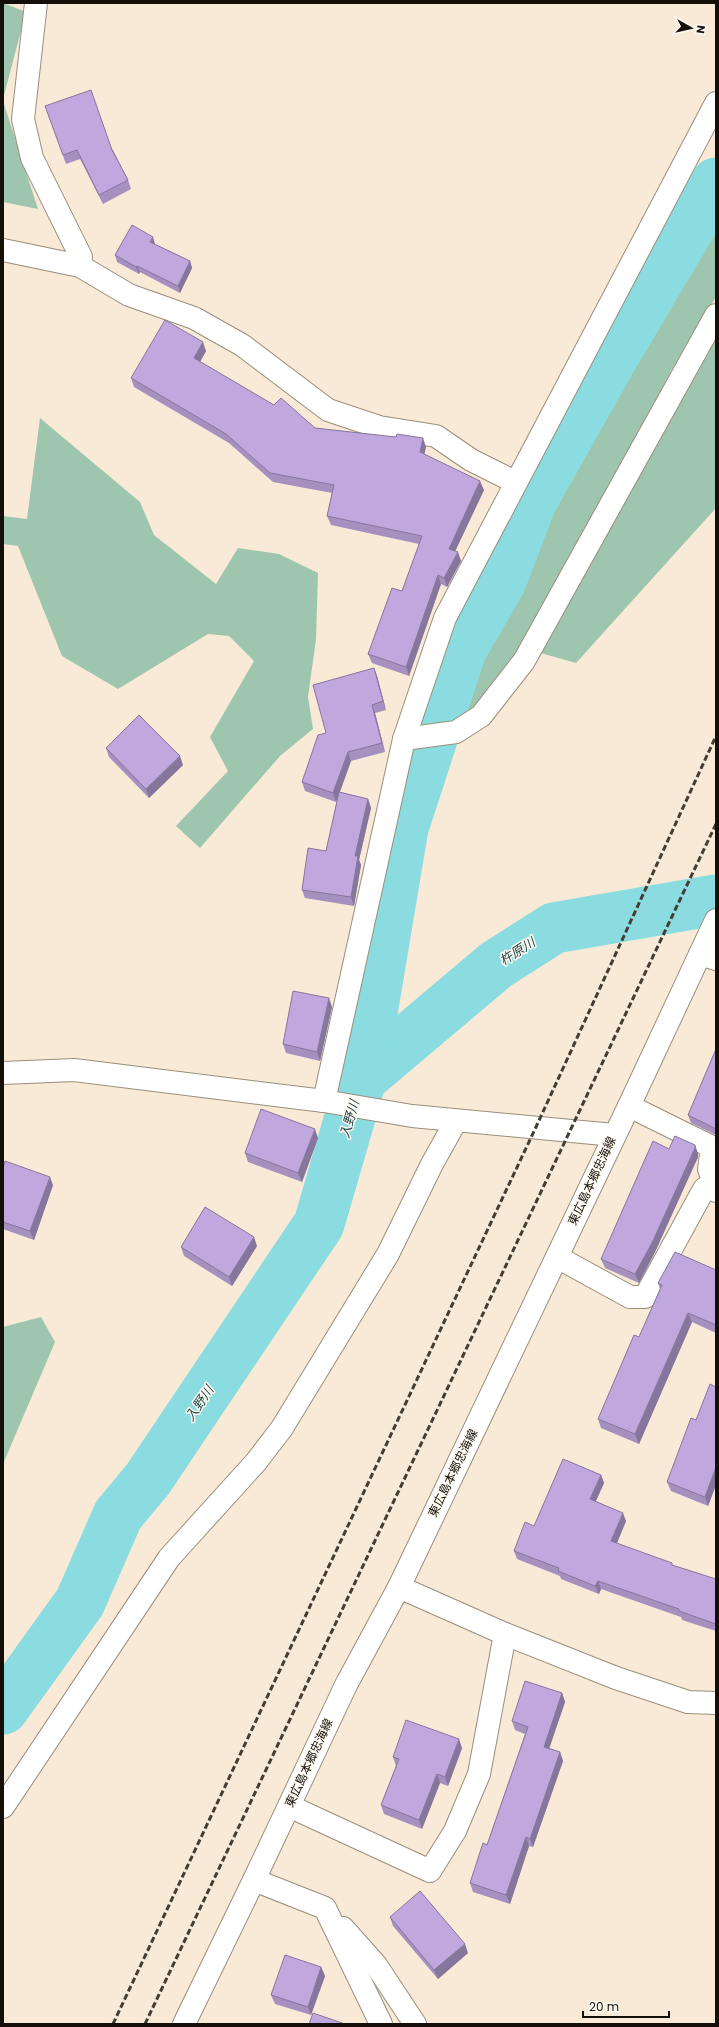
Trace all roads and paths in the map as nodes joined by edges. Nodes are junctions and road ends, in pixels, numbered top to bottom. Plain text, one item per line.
1 (36, 3) edge
2 (716, 103) edge
3 (3, 250) edge
4 (80, 266) junction
5 (716, 315) edge
6 (515, 482) junction
7 (408, 738) junction
8 (716, 920) edge
9 (708, 957) edge
10 (3, 1073) edge
11 (324, 1101) junction
12 (629, 1106) junction
13 (456, 1121) junction
14 (614, 1135) junction
15 (714, 1186) edge
16 (557, 1257) junction
17 (399, 1587) junction
18 (505, 1634) junction
19 (716, 1703) edge
20 (289, 1806) junction
21 (3, 1807) edge
22 (254, 1880) junction
23 (366, 1969) junction
24 (184, 2024) edge
25 (381, 2024) edge
26 (415, 2024) edge

1 - 4 street
2 - 6 street
3 - 4 street
4 - 6 street
5 - 7 street
6 - 7 street
7 - 11 street
8 - 9 street, 東広島本郷忠海線
9 - 12 street, 東広島本郷忠海線
10 - 11 street
11 - 13 street
12 - 14 street, 東広島本郷忠海線
12 - 15 street
13 - 14 street
13 - 21 street
14 - 16 street, 東広島本郷忠海線
15 - 16 street
16 - 17 street, 東広島本郷忠海線
17 - 18 street
17 - 20 street, 東広島本郷忠海線
18 - 19 street
18 - 20 street
20 - 22 street, 東広島本郷忠海線
22 - 23 street
22 - 24 street, 東広島本郷忠海線
23 - 25 street
23 - 26 street

